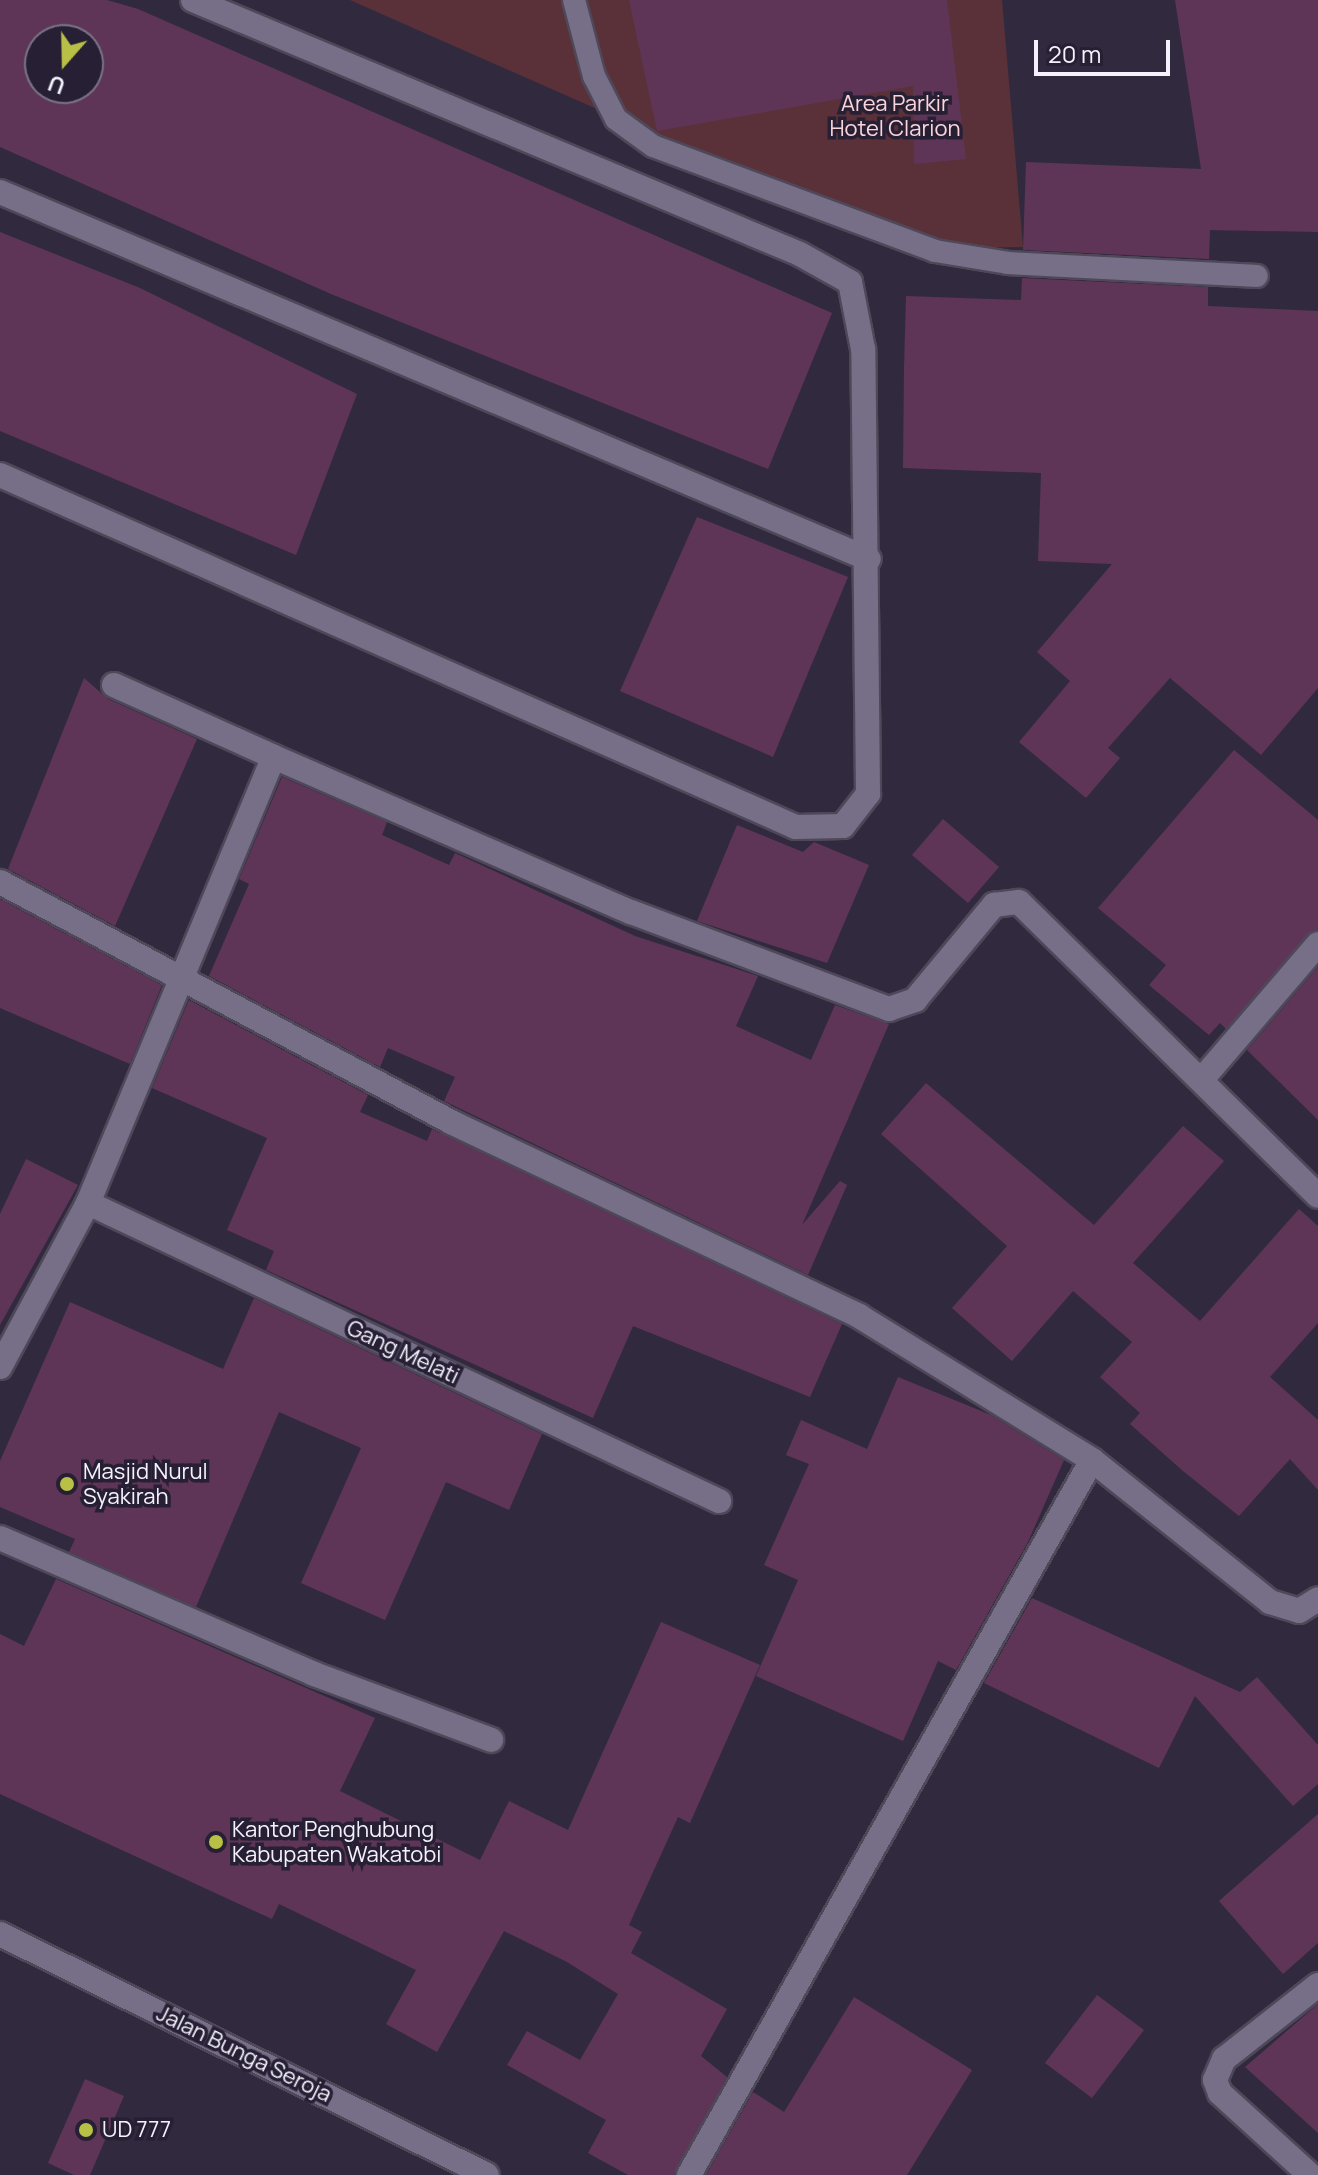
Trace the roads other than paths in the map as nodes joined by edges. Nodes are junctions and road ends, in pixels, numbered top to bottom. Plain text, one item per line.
1 (193, 0) edge
2 (574, 0) edge
3 (0, 192) edge
4 (1257, 276) dead end
5 (0, 475) edge
6 (869, 559) junction
7 (114, 685) dead end
8 (274, 757) junction
9 (0, 882) edge
10 (1318, 944) edge
11 (184, 975) junction
12 (1204, 1077) junction
13 (1318, 1196) edge
14 (88, 1203) junction
15 (0, 1367) edge
16 (1092, 1460) junction
17 (719, 1501) dead end
18 (0, 1538) edge
19 (1318, 1599) edge
20 (491, 1740) dead end
21 (0, 1934) edge
22 (1318, 1985) edge
23 (487, 2175) edge
24 (689, 2175) edge
25 (1310, 2175) edge

1 - 6 street
2 - 4 lane
3 - 6 street
5 - 6 street
7 - 8 street
8 - 11 street
8 - 12 street
9 - 11 street
10 - 12 street
11 - 14 street
11 - 16 street
12 - 13 street
14 - 15 street
14 - 17 street, Gang Melati
16 - 19 street
16 - 24 street
18 - 20 street
21 - 23 street, Jalan Bunga Seroja
22 - 25 street

